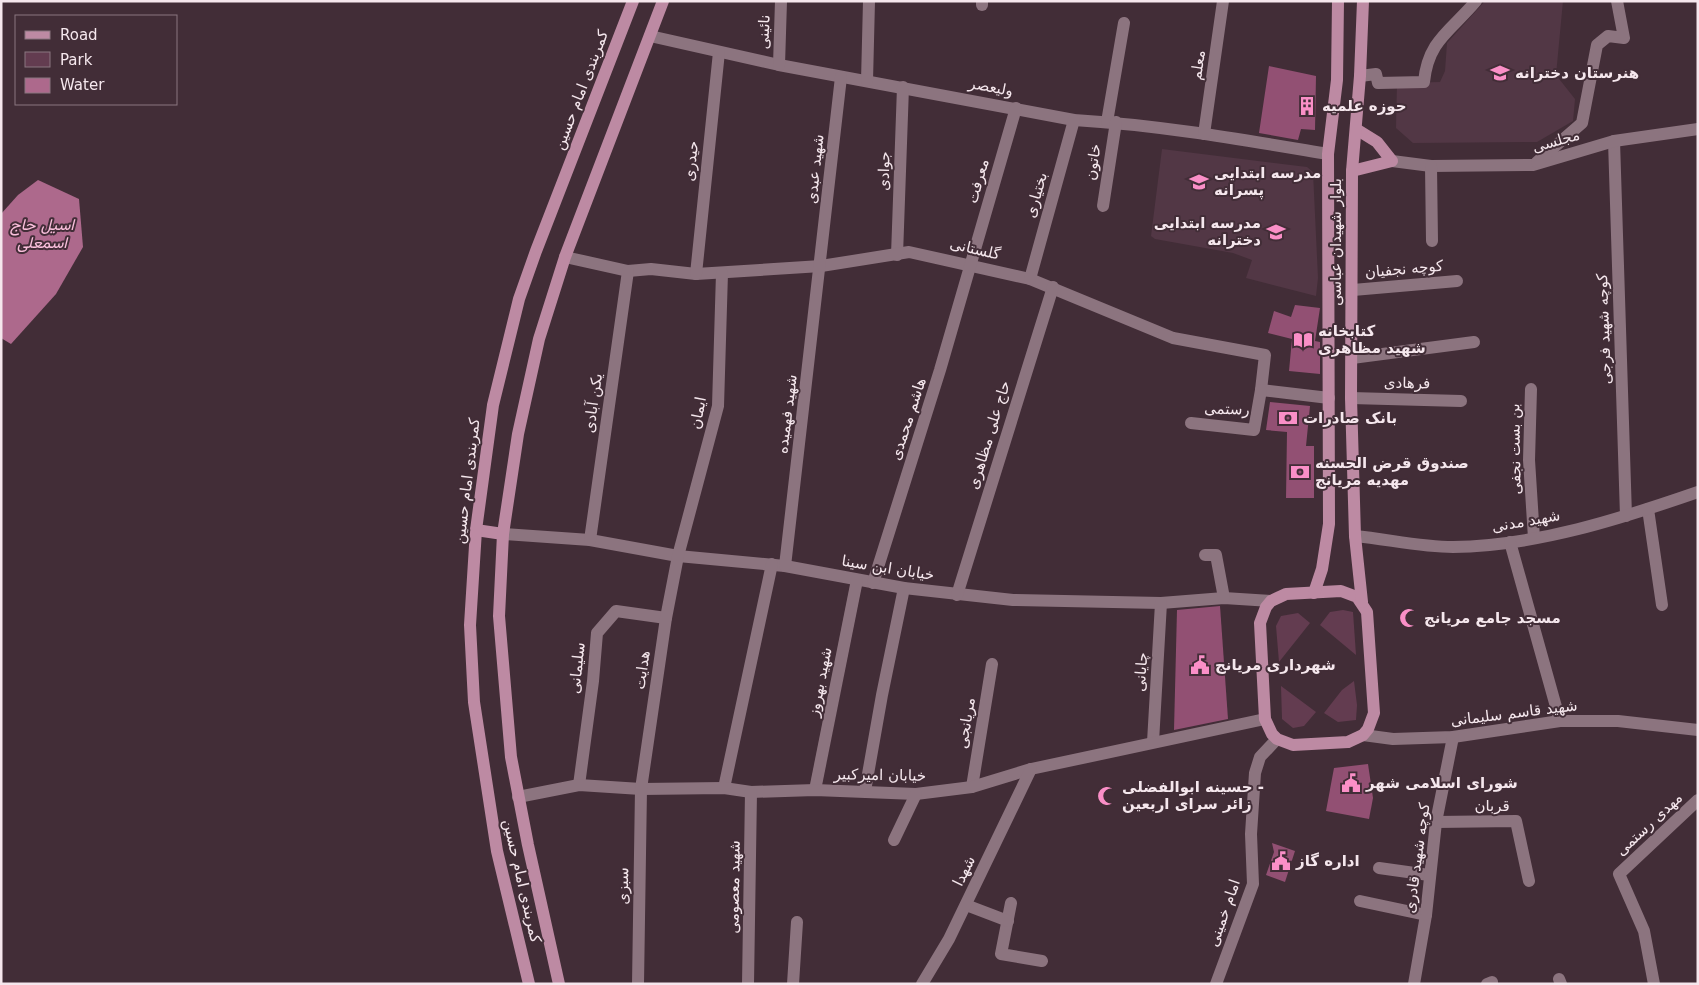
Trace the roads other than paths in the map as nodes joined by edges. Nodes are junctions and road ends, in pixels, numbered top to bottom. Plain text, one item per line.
1 (633, 1) edge
2 (663, 1) edge
3 (781, 1) edge
4 (870, 1) edge
5 (1223, 1) edge
6 (1338, 1) edge
7 (1363, 1) edge
8 (1476, 1) edge
9 (1617, 1) edge
10 (1124, 23) dead end
11 (650, 36) junction
12 (719, 52) junction
13 (779, 64) junction
14 (1360, 76) junction
15 (841, 77) junction
16 (867, 81) junction
17 (903, 87) junction
18 (1016, 108) junction
19 (1074, 120) junction
20 (1112, 122) junction
21 (1356, 129) junction
22 (1698, 129) edge
23 (1204, 134) junction
24 (1614, 141) junction
25 (1328, 154) junction
26 (1392, 161) junction
27 (1533, 165) junction
28 (1431, 166) junction
29 (1352, 171) junction
30 (1103, 206) dead end
31 (1432, 240) dead end
32 (898, 255) junction
33 (565, 257) junction
34 (971, 264) junction
35 (821, 266) junction
36 (628, 271) junction
37 (722, 273) junction
38 (696, 274) junction
39 (1030, 279) junction
40 (1457, 281) dead end
41 (1053, 287) junction
42 (1353, 290) junction
43 (1474, 342) dead end
44 (1352, 358) junction
45 (1530, 389) dead end
46 (1261, 390) junction
47 (1329, 398) junction
48 (1351, 398) junction
49 (1461, 401) dead end
50 (1191, 423) dead end
51 (1698, 492) edge
52 (1648, 509) junction
53 (1626, 516) junction
54 (476, 530) junction
55 (503, 534) junction
56 (1355, 536) junction
57 (1534, 538) junction
58 (590, 540) junction
59 (1510, 542) junction
60 (678, 556) junction
61 (1205, 556) dead end
62 (779, 565) junction
63 (857, 580) junction
64 (873, 582) junction
65 (904, 588) junction
66 (1314, 593) junction
67 (957, 594) junction
68 (1224, 598) junction
69 (1271, 601) junction
70 (1362, 602) junction
71 (1162, 603) junction
72 (1662, 605) dead end
73 (666, 618) junction
74 (992, 664) dead end
75 (1265, 719) junction
76 (1560, 721) junction
77 (1698, 730) edge
78 (1363, 735) junction
79 (1453, 737) junction
80 (1278, 739) junction
81 (1153, 742) junction
82 (1031, 769) junction
83 (579, 785) junction
84 (972, 787) junction
85 (724, 788) junction
86 (642, 789) junction
87 (815, 790) junction
88 (866, 791) junction
89 (751, 792) junction
90 (916, 794) junction
91 (518, 797) junction
92 (1698, 800) edge
93 (1436, 822) junction
94 (894, 840) dead end
95 (1379, 868) dead end
96 (1429, 875) junction
97 (1529, 882) dead end
98 (1360, 901) dead end
99 (1011, 903) dead end
100 (966, 905) junction
101 (1426, 915) junction
102 (1008, 921) junction
103 (797, 922) dead end
104 (1042, 961) dead end
105 (530, 984) edge
106 (559, 984) edge
107 (638, 984) edge
108 (748, 984) edge
109 (794, 984) edge
110 (922, 984) edge
111 (1216, 984) edge
112 (1414, 984) edge
113 (1654, 984) edge

1 - 54 main road, کمربندی امام حسین
2 - 11 main road, کمربندی امام حسین
3 - 13 street, نائینی
4 - 16 street
5 - 23 street, معلم
6 - 25 main road, بلوار شهیدان عباسی
7 - 14 main road, بلوار شهیدان عباسی
8 - 14 street
9 - 27 street
10 - 20 street, خاتون
11 - 12 street, ولیعصر
11 - 33 main road, کمربندی امام حسین
12 - 13 street, ولیعصر
12 - 38 street, حیدری
13 - 15 street, ولیعصر
14 - 21 main road, بلوار شهیدان عباسی
15 - 16 street, ولیعصر
15 - 35 street, شهید عبدی
16 - 17 street, ولیعصر
17 - 18 street, ولیعصر
17 - 32 street, جوادی
18 - 19 street, ولیعصر
18 - 34 street, معرفت
19 - 20 street, ولیعصر
19 - 39 street, بختیاری
20 - 23 street, ولیعصر
20 - 30 street, خاتون
21 - 26 main road
21 - 29 main road, بلوار شهیدان عباسی
22 - 24 street, مجلسی
23 - 25 street, ولیعصر
24 - 27 street, مجلسی
24 - 53 street, کوچه شهید فرجی
25 - 47 main road, بلوار شهیدان عباسی
26 - 28 street, مجلسی
26 - 29 main road
27 - 28 street, مجلسی
28 - 31 street
29 - 42 main road, بلوار شهیدان عباسی
32 - 34 street, گلستانی
32 - 35 street, گلستانی
33 - 36 street, گلستانی
33 - 55 main road, کمربندی امام حسین
34 - 39 street, گلستانی
34 - 64 street, هاشم محمدی
35 - 37 street, گلستانی
35 - 62 street, شهید فهمیده
36 - 38 street, گلستانی
36 - 58 street, یکن آبادی
37 - 38 street, گلستانی
37 - 60 street, ایمان
39 - 41 street, گلستانی
40 - 42 street, کوچه نجفیان
41 - 46 street, گلستانی
41 - 67 street, حاج علی مظاهری
42 - 44 main road, بلوار شهیدان عباسی
43 - 44 street
44 - 48 main road, بلوار شهیدان عباسی
45 - 57 street, بن بست نجفی
46 - 47 street
46 - 50 street, رستمی
47 - 66 main road, بلوار شهیدان عباسی
48 - 49 street, فرهادی
48 - 56 main road, بلوار شهیدان عباسی
51 - 52 street, شهید مدنی
52 - 53 street, شهید مدنی
52 - 72 street
53 - 57 street, شهید مدنی
54 - 55 main road
54 - 105 main road, کمربندی امام حسین
55 - 58 street, خیابان ابن سینا
55 - 91 main road, کمربندی امام حسین
56 - 59 street, شهید مدنی
56 - 70 main road, بلوار شهیدان عباسی
57 - 59 street, شهید مدنی
58 - 60 street, خیابان ابن سینا
59 - 76 street
60 - 62 street, خیابان ابن سینا
60 - 73 street, هدایت
61 - 68 street
62 - 63 street, خیابان ابن سینا
62 - 85 street, شهید فهمیده
63 - 64 street, خیابان ابن سینا
63 - 87 street, شهید بهروز
64 - 65 street, خیابان ابن سینا
65 - 67 street, خیابان ابن سینا
65 - 88 street
66 - 69 main road
66 - 70 main road
67 - 71 street, خیابان ابن سینا
68 - 69 street, خیابان ابن سینا
68 - 71 street, خیابان ابن سینا
69 - 75 main road
70 - 78 main road
71 - 81 street, چایانی
73 - 83 street, سلیمانی
73 - 86 street, هدایت
74 - 84 street, مریانجی
75 - 80 main road
75 - 81 street, خیابان امیرکبیر
76 - 77 street, شهید قاسم سلیمانی
76 - 79 street, شهید قاسم سلیمانی
78 - 79 street, شهید قاسم سلیمانی
78 - 80 main road
79 - 93 street, کوچه شهید قادری
80 - 111 street, امام خمینی
81 - 82 street, خیابان امیرکبیر
82 - 84 street, خیابان امیرکبیر
82 - 100 street, شهدا
83 - 86 street, خیابان امیرکبیر
83 - 91 street, خیابان امیرکبیر
84 - 90 street, خیابان امیرکبیر
85 - 86 street, خیابان امیرکبیر
85 - 89 street, خیابان امیرکبیر
86 - 107 street, سبزی
87 - 88 street, خیابان امیرکبیر
87 - 89 street, خیابان امیرکبیر
88 - 90 street, خیابان امیرکبیر
89 - 108 street, شهید معصومی
90 - 94 street
91 - 106 main road, کمربندی امام حسین
92 - 113 street, مهدی رستمی
93 - 96 street, کوچه شهید قادری
93 - 97 street, قربان
95 - 96 street
96 - 101 street, کوچه شهید قادری
98 - 101 street
99 - 102 street
100 - 102 street
100 - 110 street, شهدا
101 - 112 street, کوچه شهید قادری
102 - 104 street
103 - 109 street

